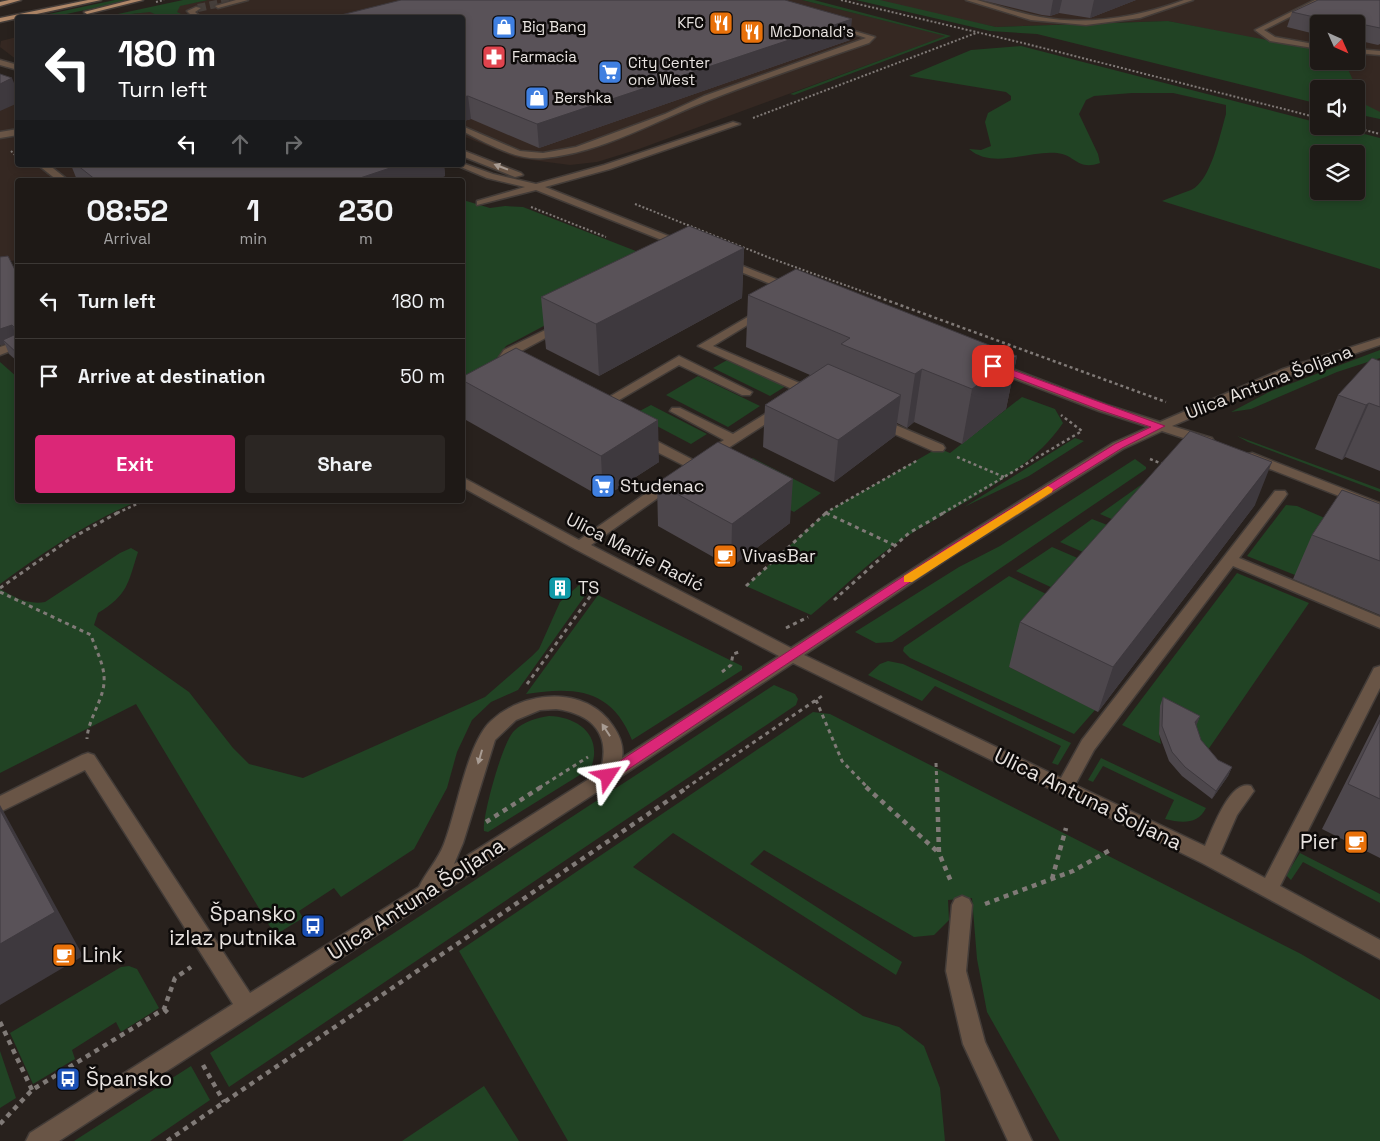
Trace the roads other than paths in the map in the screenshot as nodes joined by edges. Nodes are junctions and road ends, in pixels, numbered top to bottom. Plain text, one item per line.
1 (18, 0) edge
2 (62, 0) edge
3 (98, 0) edge
4 (140, 0) edge
5 (245, 0) edge
6 (969, 0) edge
7 (1190, 0) edge
8 (1320, 0) edge
9 (0, 4) edge
10 (218, 6) dead end
11 (198, 8) dead end
12 (0, 12) edge
13 (78, 14) edge
14 (24, 15) edge
15 (196, 15) edge
16 (15, 17) edge
17 (0, 20) edge
18 (826, 24) edge
19 (1310, 46) edge
20 (1365, 52) edge
21 (1380, 53) edge
22 (0, 62) edge
23 (15, 67) edge
24 (736, 124) road end
25 (465, 129) edge
26 (15, 132) edge
27 (0, 135) edge
28 (465, 154) edge
29 (46, 167) edge
30 (465, 167) edge
31 (60, 178) edge
32 (536, 187) junction
33 (480, 203) dead end
34 (695, 250) edge
35 (714, 258) edge
36 (805, 294) edge
37 (778, 303) edge
38 (576, 318) edge
39 (1380, 341) edge
40 (15, 345) edge
41 (704, 346) junction
42 (0, 351) edge
43 (679, 360) junction
44 (984, 363) edge
45 (514, 372) edge
46 (746, 392) dead end
47 (676, 412) dead end
48 (868, 418) edge
49 (607, 421) edge
50 (1160, 426) junction
51 (634, 434) edge
52 (734, 440) junction
53 (1218, 445) edge
54 (938, 448) road end
55 (1242, 453) edge
56 (694, 466) junction
57 (465, 483) edge
58 (1280, 494) dead end
59 (1380, 508) edge
60 (580, 546) junction
61 (1231, 560) junction
62 (1380, 623) edge
63 (792, 655) junction
64 (1380, 672) edge
65 (608, 776) junction
66 (1064, 788) junction
67 (1245, 791) dead end
68 (0, 805) edge
69 (1209, 857) junction
70 (1268, 889) junction
71 (425, 894) junction
72 (961, 910) road end
73 (1380, 950) edge
74 (247, 1008) junction
75 (38, 1141) edge
76 (1020, 1141) edge

1 - 9 main road
2 - 12 main road
3 - 14 main road
4 - 13 main road
5 - 10 street
6 - 7 street
8 - 19 street
11 - 15 street
16 - 17 main road
18 - 25 street
20 - 21 street
22 - 23 street
24 - 32 street
26 - 27 street
32 -> 28 street
29 - 31 street
30 - 32 street
32 - 33 street
32 - 34 street
35 - 36 street
37 - 41 street
38 - 45 street
39 - 50 street, Ulica Antuna Šoljana
40 - 42 street
41 - 43 street
41 - 52 street
43 - 46 street
43 - 49 street
44 - 50 street
47 - 52 street
48 - 54 street
50 - 53 street, Ulica Antuna Šoljana
50 - 63 street, Ulica Antuna Šoljana
51 - 56 street
52 - 56 street
55 - 59 street
56 - 60 street
57 - 60 street, Ulica Marije Radić
58 - 61 street
60 - 63 street, Ulica Marije Radić
61 - 62 street
61 - 66 street
63 - 65 street, Ulica Antuna Šoljana
63 - 66 street, Ulica Antuna Šoljana
64 - 70 street
65 - 71 street, Ulica Antuna Šoljana
65 -> 71 street
66 - 69 street, Ulica Antuna Šoljana
67 - 69 street
68 - 74 street
69 - 70 street, Ulica Antuna Šoljana
70 - 73 street, Ulica Antuna Šoljana
71 - 74 street, Ulica Antuna Šoljana
72 - 76 street
74 - 75 street, Ulica Antuna Šoljana

